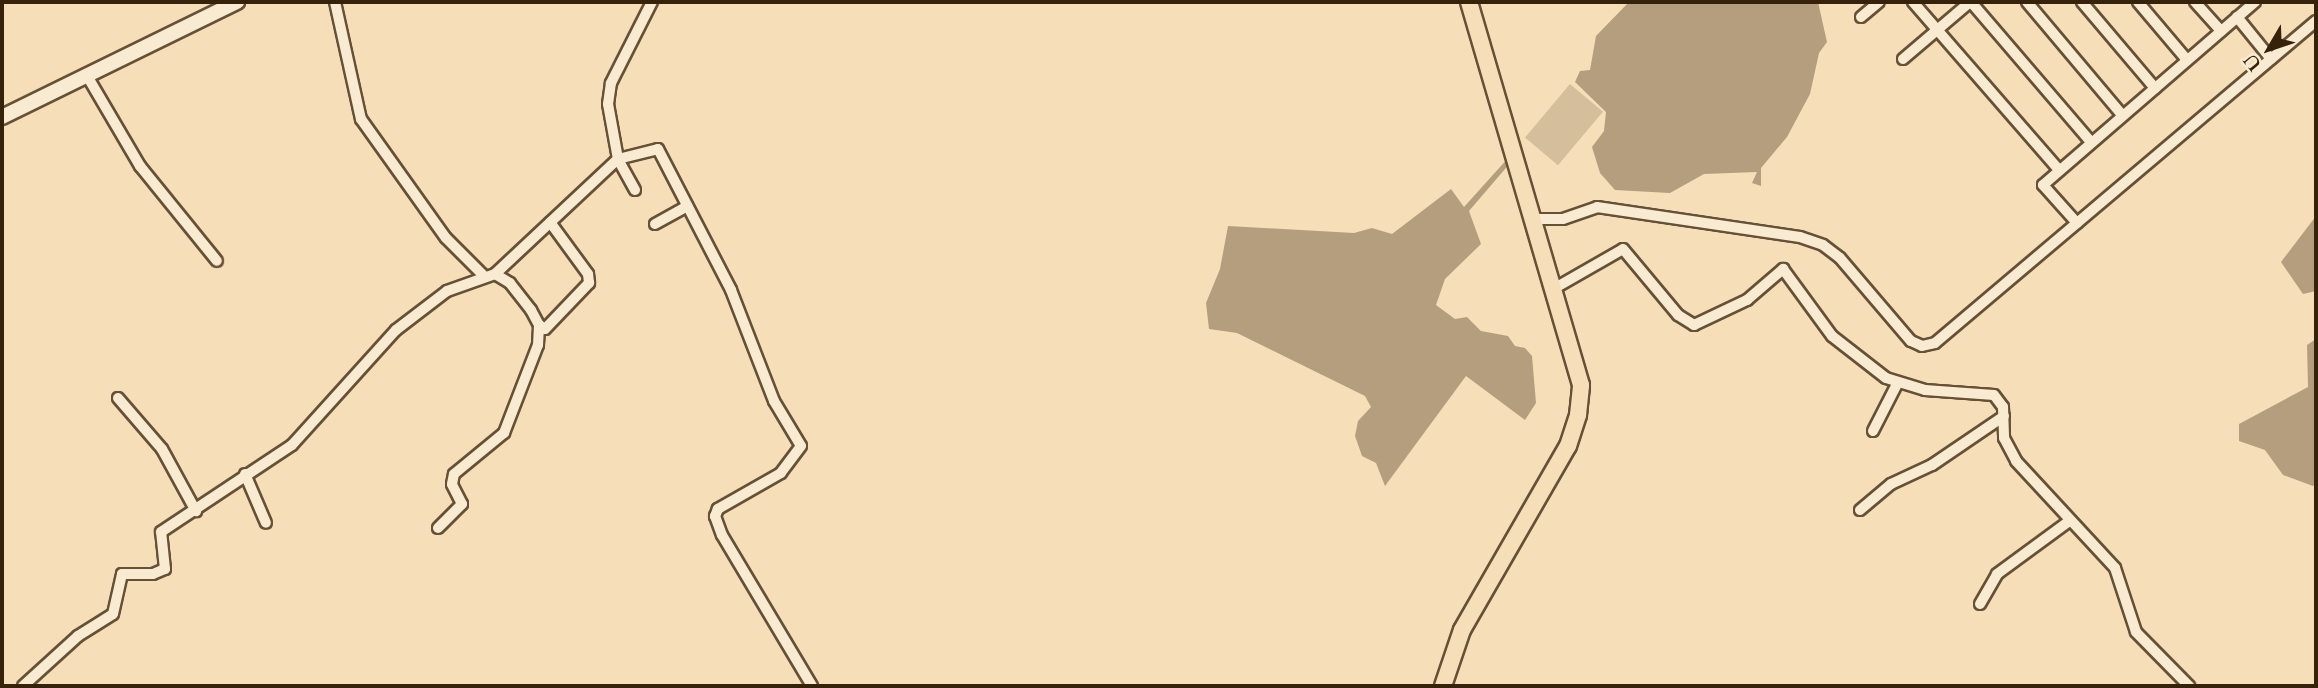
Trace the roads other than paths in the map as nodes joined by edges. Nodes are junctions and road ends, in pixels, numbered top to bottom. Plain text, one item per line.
1 (237, 2) edge
2 (335, 2) edge
3 (652, 2) edge
4 (1469, 2) edge
5 (1880, 2) edge
6 (1913, 2) edge
7 (1970, 2) edge
8 (2026, 2) edge
9 (2082, 2) edge
10 (2138, 2) edge
11 (2195, 2) edge
12 (2253, 2) edge
13 (2237, 17) junction
14 (1861, 18) dead end
15 (2316, 21) edge
16 (1937, 30) junction
17 (2221, 31) junction
18 (1903, 59) dead end
19 (2271, 59) junction
20 (2187, 60) junction
21 (86, 74) junction
22 (2155, 88) junction
23 (2122, 115) junction
24 (2, 117) edge
25 (2091, 142) junction
26 (618, 159) junction
27 (2059, 170) junction
28 (635, 190) dead end
29 (687, 206) junction
30 (1534, 219) junction
31 (550, 222) junction
32 (655, 223) dead end
33 (2077, 223) junction
34 (217, 261) dead end
35 (495, 274) junction
36 (483, 275) junction
37 (1555, 288) junction
38 (539, 325) junction
39 (1897, 384) junction
40 (118, 398) dead end
41 (2004, 416) junction
42 (1873, 431) dead end
43 (245, 474) junction
44 (1860, 510) dead end
45 (196, 511) junction
46 (2068, 522) junction
47 (266, 523) dead end
48 (438, 527) dead end
49 (1980, 604) dead end
50 (23, 686) edge
51 (812, 686) edge
52 (1443, 686) edge
53 (2189, 686) edge

1 - 21 street
2 - 36 street
3 - 26 street
4 - 30 main road
5 - 14 street
6 - 16 street
7 - 16 street
7 - 25 street
8 - 23 street
9 - 22 street
10 - 20 street
11 - 17 street
12 - 13 street
13 - 17 street
13 - 19 street
15 - 19 street
16 - 18 street
16 - 27 street
17 - 20 street
19 - 33 street
20 - 22 street
21 - 24 street
21 - 34 street
22 - 23 street
23 - 25 street
25 - 27 street
26 - 28 street
26 - 29 street
26 - 31 street
27 - 33 street
29 - 32 street
29 - 51 street
30 - 33 street
30 - 37 main road
31 - 35 street
31 - 38 street
35 - 36 street
35 - 38 street
36 - 43 street
37 - 39 street
37 - 52 main road
38 - 48 street
39 - 41 street
39 - 42 street
40 - 45 street
41 - 44 street
41 - 46 street
43 - 45 street
43 - 47 street
45 - 50 street
46 - 49 street
46 - 53 street

